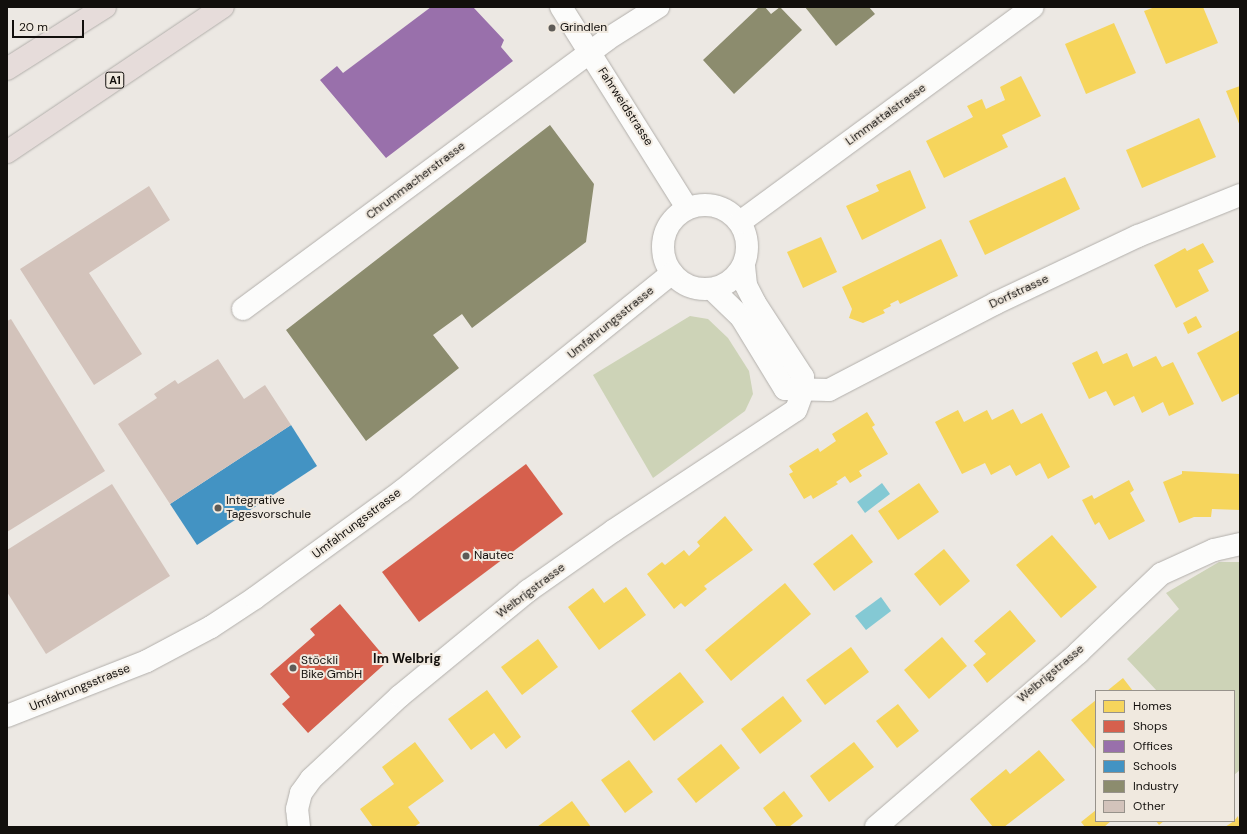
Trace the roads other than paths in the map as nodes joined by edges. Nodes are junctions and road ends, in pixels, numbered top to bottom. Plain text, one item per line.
1 (104, 7) edge
2 (223, 7) edge
3 (561, 7) edge
4 (658, 7) edge
5 (1033, 7) edge
6 (590, 53) junction
7 (7, 69) edge
8 (7, 152) edge
9 (1240, 195) edge
10 (687, 208) junction
11 (740, 222) junction
12 (744, 265) junction
13 (672, 273) junction
14 (712, 289) junction
15 (243, 309) dead end
16 (803, 391) junction
17 (1240, 544) edge
18 (7, 716) edge
19 (295, 826) edge
20 (876, 827) edge

1 - 7 highway
2 - 8 highway, A1
3 - 6 street, Fahrweidstrasse
4 - 6 street, Chrummacherstrasse
5 - 11 street, Limmattalstrasse
6 - 10 street, Fahrweidstrasse
6 - 15 street, Chrummacherstrasse
9 - 16 street, Dorfstrasse
10 - 11 street
10 - 13 street
11 - 12 street
12 - 14 street
12 - 16 street
13 - 14 street
13 - 18 street, Umfahrungsstrasse
14 - 16 street, Dorfstrasse
16 - 19 street, Welbrigstrasse
17 - 20 street, Welbrigstrasse

